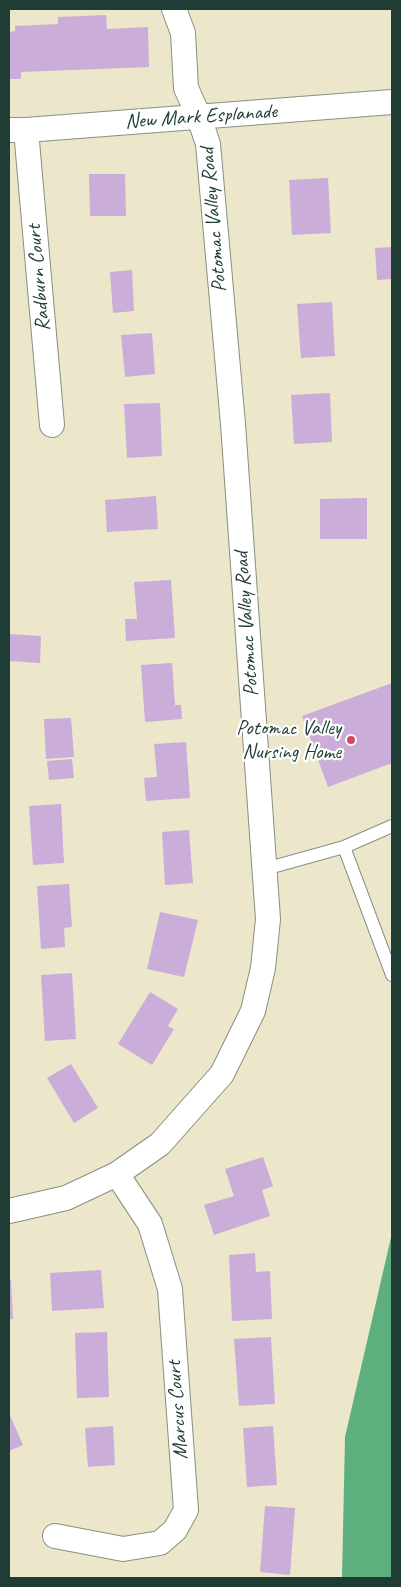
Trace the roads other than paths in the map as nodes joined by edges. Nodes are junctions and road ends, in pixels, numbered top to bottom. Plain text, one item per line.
1 (174, 9) edge
2 (392, 102) edge
3 (199, 117) junction
4 (18, 130) edge
5 (52, 425) dead end
6 (392, 826) edge
7 (344, 846) junction
8 (265, 869) junction
9 (392, 975) edge
10 (118, 1174) junction
11 (9, 1211) edge
12 (55, 1536) dead end

1 - 3 street, Potomac Valley Road
2 - 3 street, New Mark Esplanade
3 - 4 street, New Mark Esplanade
3 - 8 street, Potomac Valley Road
4 - 5 street, Radburn Court
6 - 7 lane
7 - 8 lane
7 - 9 lane
8 - 10 street, Potomac Valley Road
10 - 11 street, Potomac Valley Road
10 - 12 street, Marcus Court

